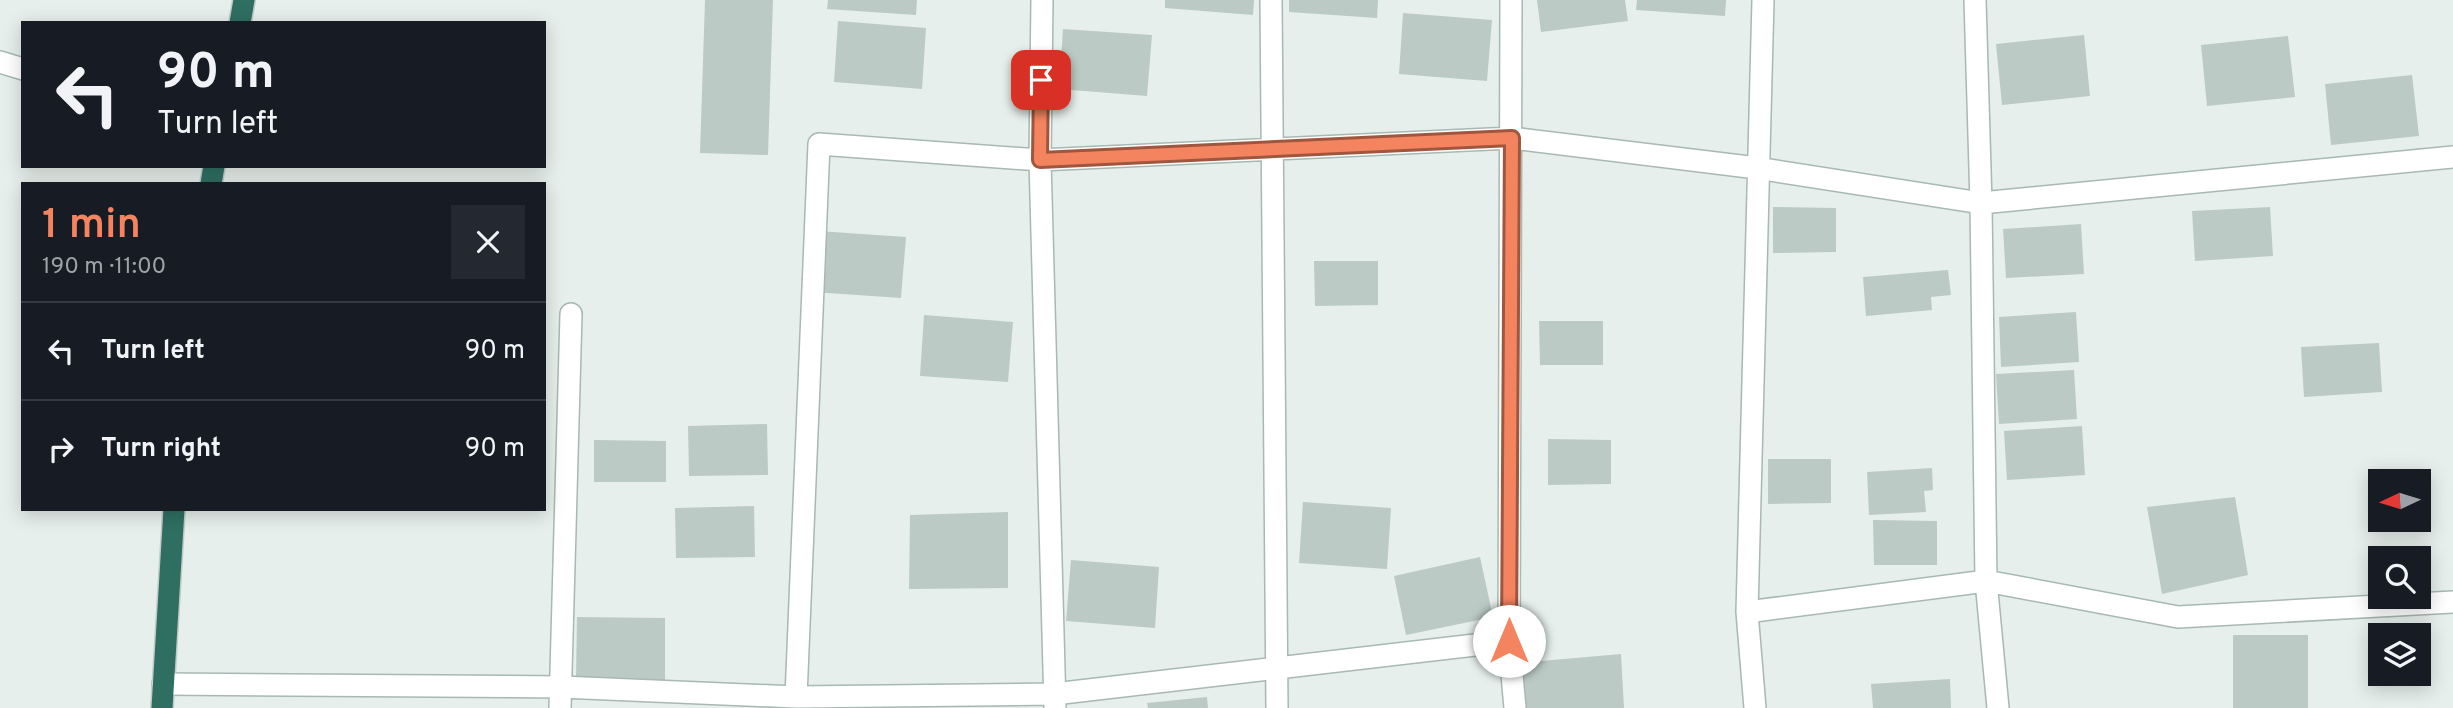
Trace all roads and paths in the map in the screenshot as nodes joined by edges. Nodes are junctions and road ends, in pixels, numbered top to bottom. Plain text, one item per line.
1 (244, 0) edge
2 (1042, 0) edge
3 (1271, 0) edge
4 (1511, 0) edge
5 (1763, 0) edge
6 (1975, 0) edge
7 (240, 21) edge
8 (0, 62) edge
9 (21, 68) edge
10 (1512, 138) junction
11 (1272, 149) junction
12 (2453, 157) edge
13 (1040, 160) junction
14 (1757, 168) junction
15 (1981, 203) junction
16 (571, 314) dead end
17 (174, 511) edge
18 (1986, 581) junction
19 (2453, 602) edge
20 (1747, 612) junction
21 (1509, 641) junction
22 (1276, 667) junction
23 (163, 684) junction
24 (561, 697) edge
25 (796, 697) junction
26 (1054, 701) edge
27 (162, 708) edge
28 (1277, 708) edge
29 (1515, 708) edge
30 (1755, 708) edge
31 (1998, 708) edge

1 - 7 highway
2 - 13 street
3 - 11 street
4 - 10 street
5 - 14 street
6 - 15 street
8 - 9 street
10 - 11 street
10 - 14 street
10 - 21 street
11 - 13 street
11 - 22 street
12 - 15 street
13 - 25 street
13 - 26 street
14 - 15 street
14 - 20 street
15 - 18 street
16 - 24 street
17 - 23 highway
18 - 19 street
18 - 20 street
18 - 31 street
20 - 30 street
21 - 22 street
21 - 29 street
22 - 26 street
22 - 28 street
23 - 24 street
23 - 27 highway
24 - 25 street
25 - 26 street

